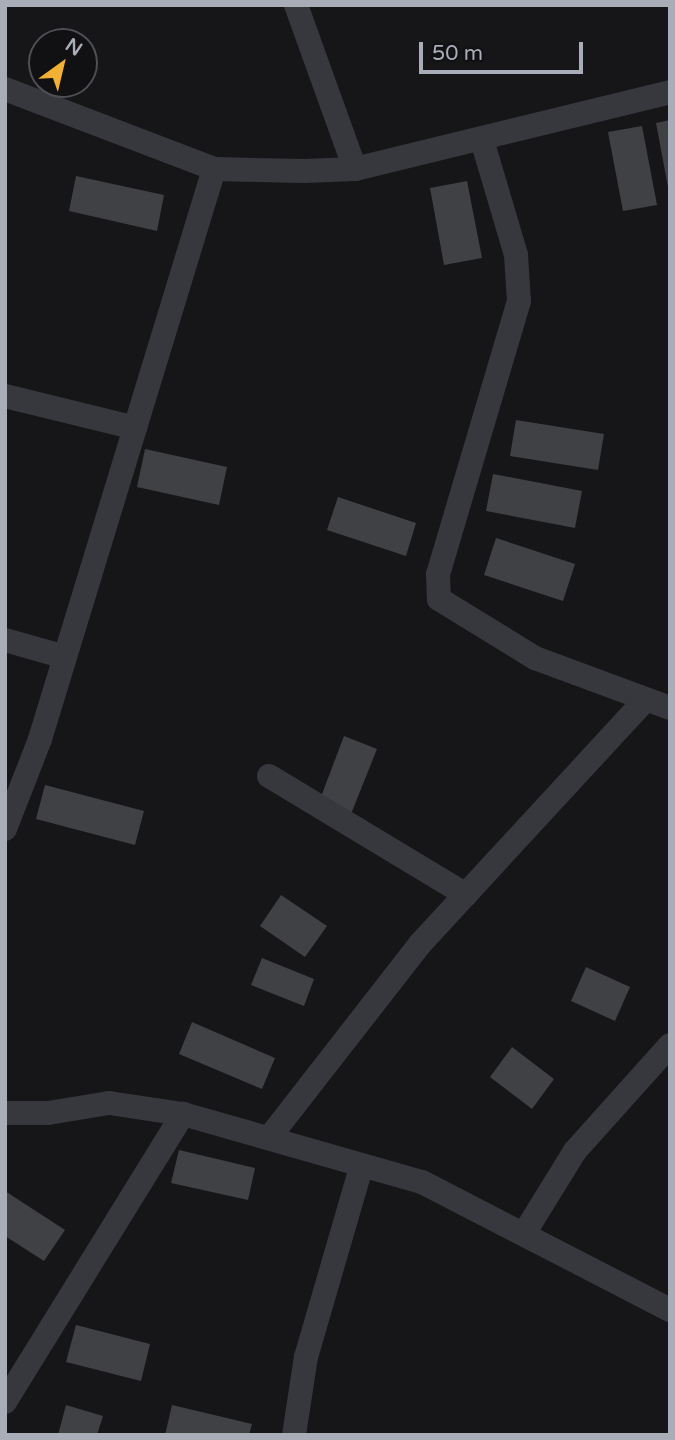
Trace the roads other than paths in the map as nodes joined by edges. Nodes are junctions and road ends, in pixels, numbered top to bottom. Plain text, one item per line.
1 (296, 5) edge
2 (5, 89) edge
3 (670, 92) edge
4 (482, 140) junction
5 (214, 169) junction
6 (355, 169) junction
7 (5, 396) edge
8 (135, 428) junction
9 (5, 640) edge
10 (65, 657) junction
11 (645, 700) junction
12 (670, 708) edge
13 (270, 776) dead end
14 (5, 829) edge
15 (466, 895) junction
16 (670, 1045) edge
17 (5, 1113) edge
18 (183, 1114) junction
19 (269, 1138) junction
20 (361, 1168) junction
21 (525, 1232) junction
22 (670, 1310) edge
23 (5, 1402) edge
24 (294, 1435) edge

1 - 6 street
2 - 5 street
3 - 4 street
4 - 6 street
4 - 11 street
5 - 6 street
5 - 8 street
7 - 8 street
8 - 10 street
9 - 10 street
10 - 14 street
11 - 12 street
11 - 15 street
13 - 15 street
15 - 19 street
16 - 21 street
17 - 18 street
18 - 19 street
18 - 23 street
19 - 20 street
20 - 21 street
20 - 24 street
21 - 22 street

